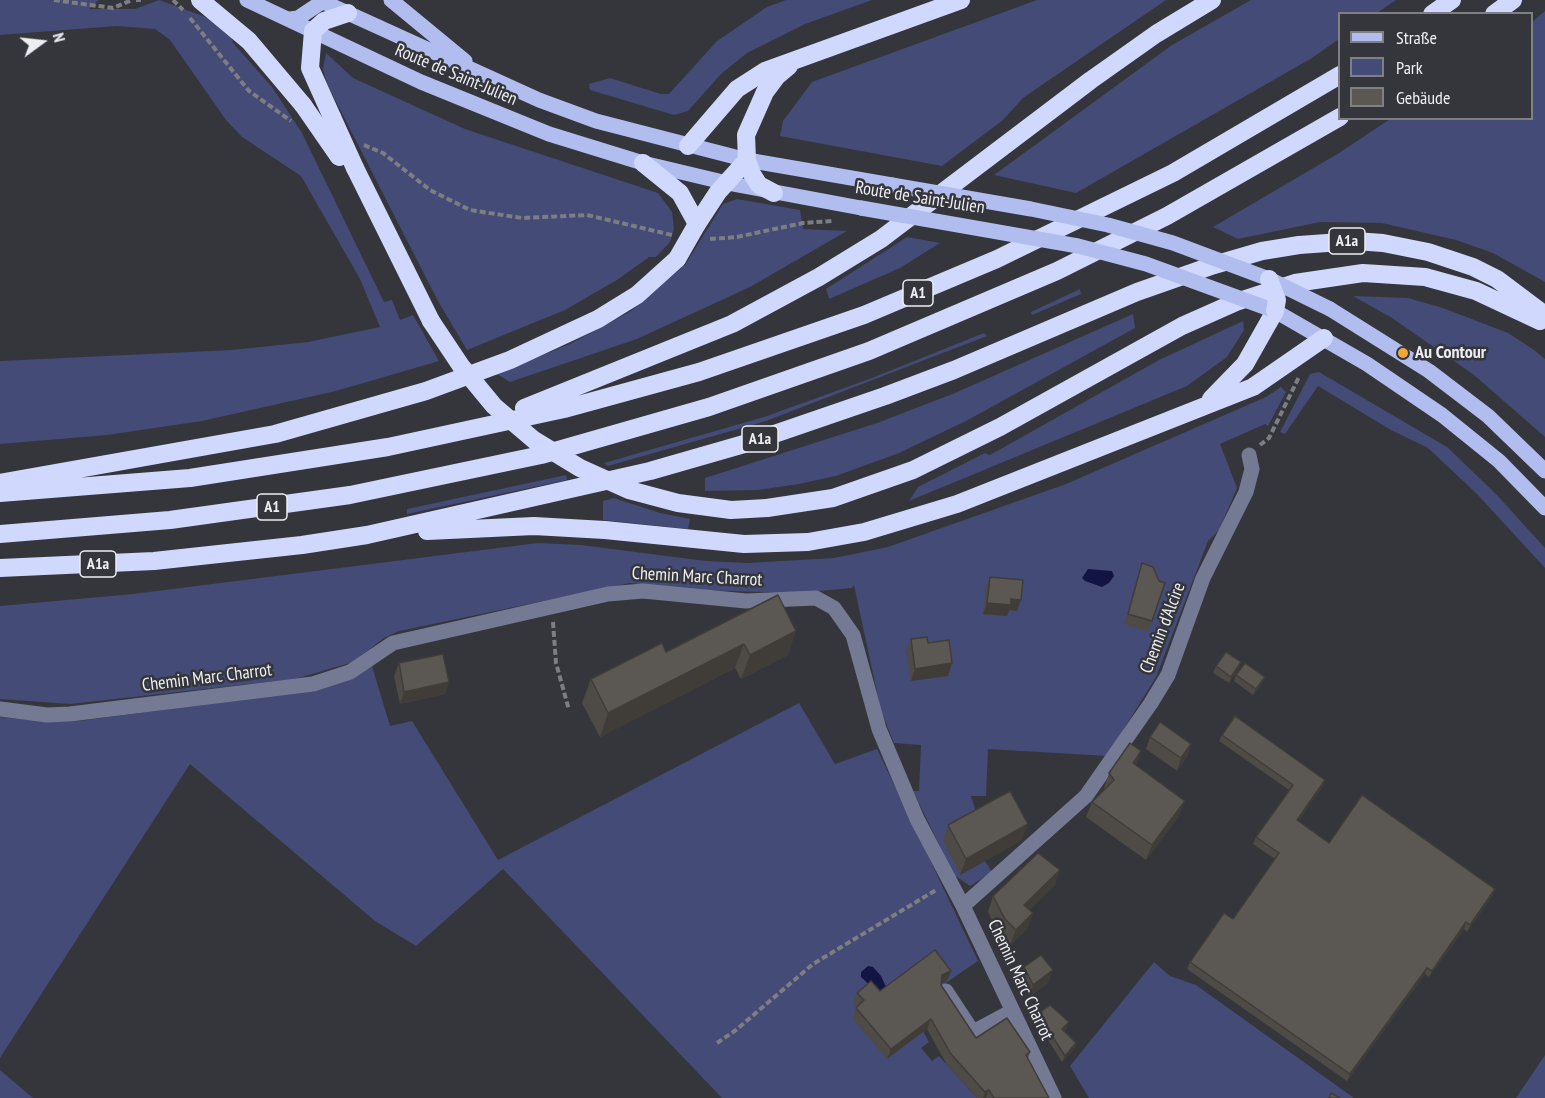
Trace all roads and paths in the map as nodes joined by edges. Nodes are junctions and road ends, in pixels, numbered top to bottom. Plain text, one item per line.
1 (54, 0) edge
2 (134, 0) edge
3 (141, 0) edge
4 (173, 0) edge
5 (200, 0) edge
6 (247, 0) edge
7 (391, 0) edge
8 (961, 0) edge
9 (1212, 0) edge
10 (1452, 0) edge
11 (1513, 0) edge
12 (322, 1) edge
13 (1435, 12) edge
14 (1497, 12) edge
15 (348, 13) junction
16 (290, 19) junction
17 (313, 31) junction
18 (798, 59) junction
19 (481, 74) junction
20 (1338, 76) edge
21 (1338, 118) edge
22 (298, 124) dead end
23 (354, 141) dead end
24 (687, 146) junction
25 (747, 160) junction
26 (643, 163) junction
27 (727, 183) junction
28 (774, 193) junction
29 (375, 214) junction
30 (843, 221) dead end
31 (695, 233) junction
32 (1269, 279) junction
33 (1545, 315) edge
34 (1278, 318) junction
35 (1545, 324) edge
36 (1323, 338) junction
37 (1302, 371) dead end
38 (1197, 408) junction
39 (463, 432) junction
40 (1249, 455) joint
41 (1545, 471) edge
42 (0, 483) edge
43 (0, 493) edge
44 (1545, 508) edge
45 (0, 534) edge
46 (367, 535) junction
47 (0, 568) edge
48 (549, 608) junction
49 (0, 710) edge
50 (569, 710) dead end
51 (949, 882) junction
52 (963, 906) junction
53 (946, 991) edge
54 (1012, 1011) junction
55 (717, 1043) dead end
56 (1054, 1098) edge

1 - 2 path
2 - 3 path
4 - 22 path
5 - 29 highway, bridge
6 - 16 main road, Route de Saint-Julien
7 - 19 main road
8 - 18 highway
9 - 39 highway
10 - 13 highway
11 - 14 highway
12 - 15 main road, Route de Saint-Julien
12 - 16 main road
12 - 17 main road
15 - 17 highway
15 - 19 main road, Route de Saint-Julien
16 - 17 main road, Route de Saint-Julien
17 - 26 main road, Route de Saint-Julien
17 - 29 highway, bridge
18 - 24 highway
18 - 25 highway
19 - 24 main road, Route de Saint-Julien
20 - 39 highway, A1
21 - 45 highway, A1
23 - 31 path
24 - 25 main road, Route de Saint-Julien
25 - 27 highway
25 - 28 highway
25 - 32 main road, Route de Saint-Julien, bridge
26 - 27 main road, Route de Saint-Julien
26 - 31 highway
27 - 28 main road, Route de Saint-Julien
27 - 31 highway
28 - 34 main road, Route de Saint-Julien, bridge
29 - 35 highway, bridge
30 - 31 path
31 - 42 highway, bridge
32 - 34 highway, bridge
32 - 41 main road, Route de Saint-Julien, bridge
33 - 46 highway, A1a
34 - 36 main road, Route de Saint-Julien
34 - 38 highway
36 - 38 highway
36 - 44 main road, Route de Saint-Julien
37 - 40 path
38 - 46 highway
39 - 43 highway, A1
40 - 52 street, Chemin d'Alcire
46 - 47 highway, A1a
48 - 49 street, Chemin Marc Charrot
48 - 50 path
48 - 51 street, Chemin Marc Charrot
51 - 52 street, Chemin Marc Charrot
51 - 55 path
52 - 54 street, Chemin Marc Charrot
53 - 54 street
54 - 56 street, Chemin Marc Charrot

